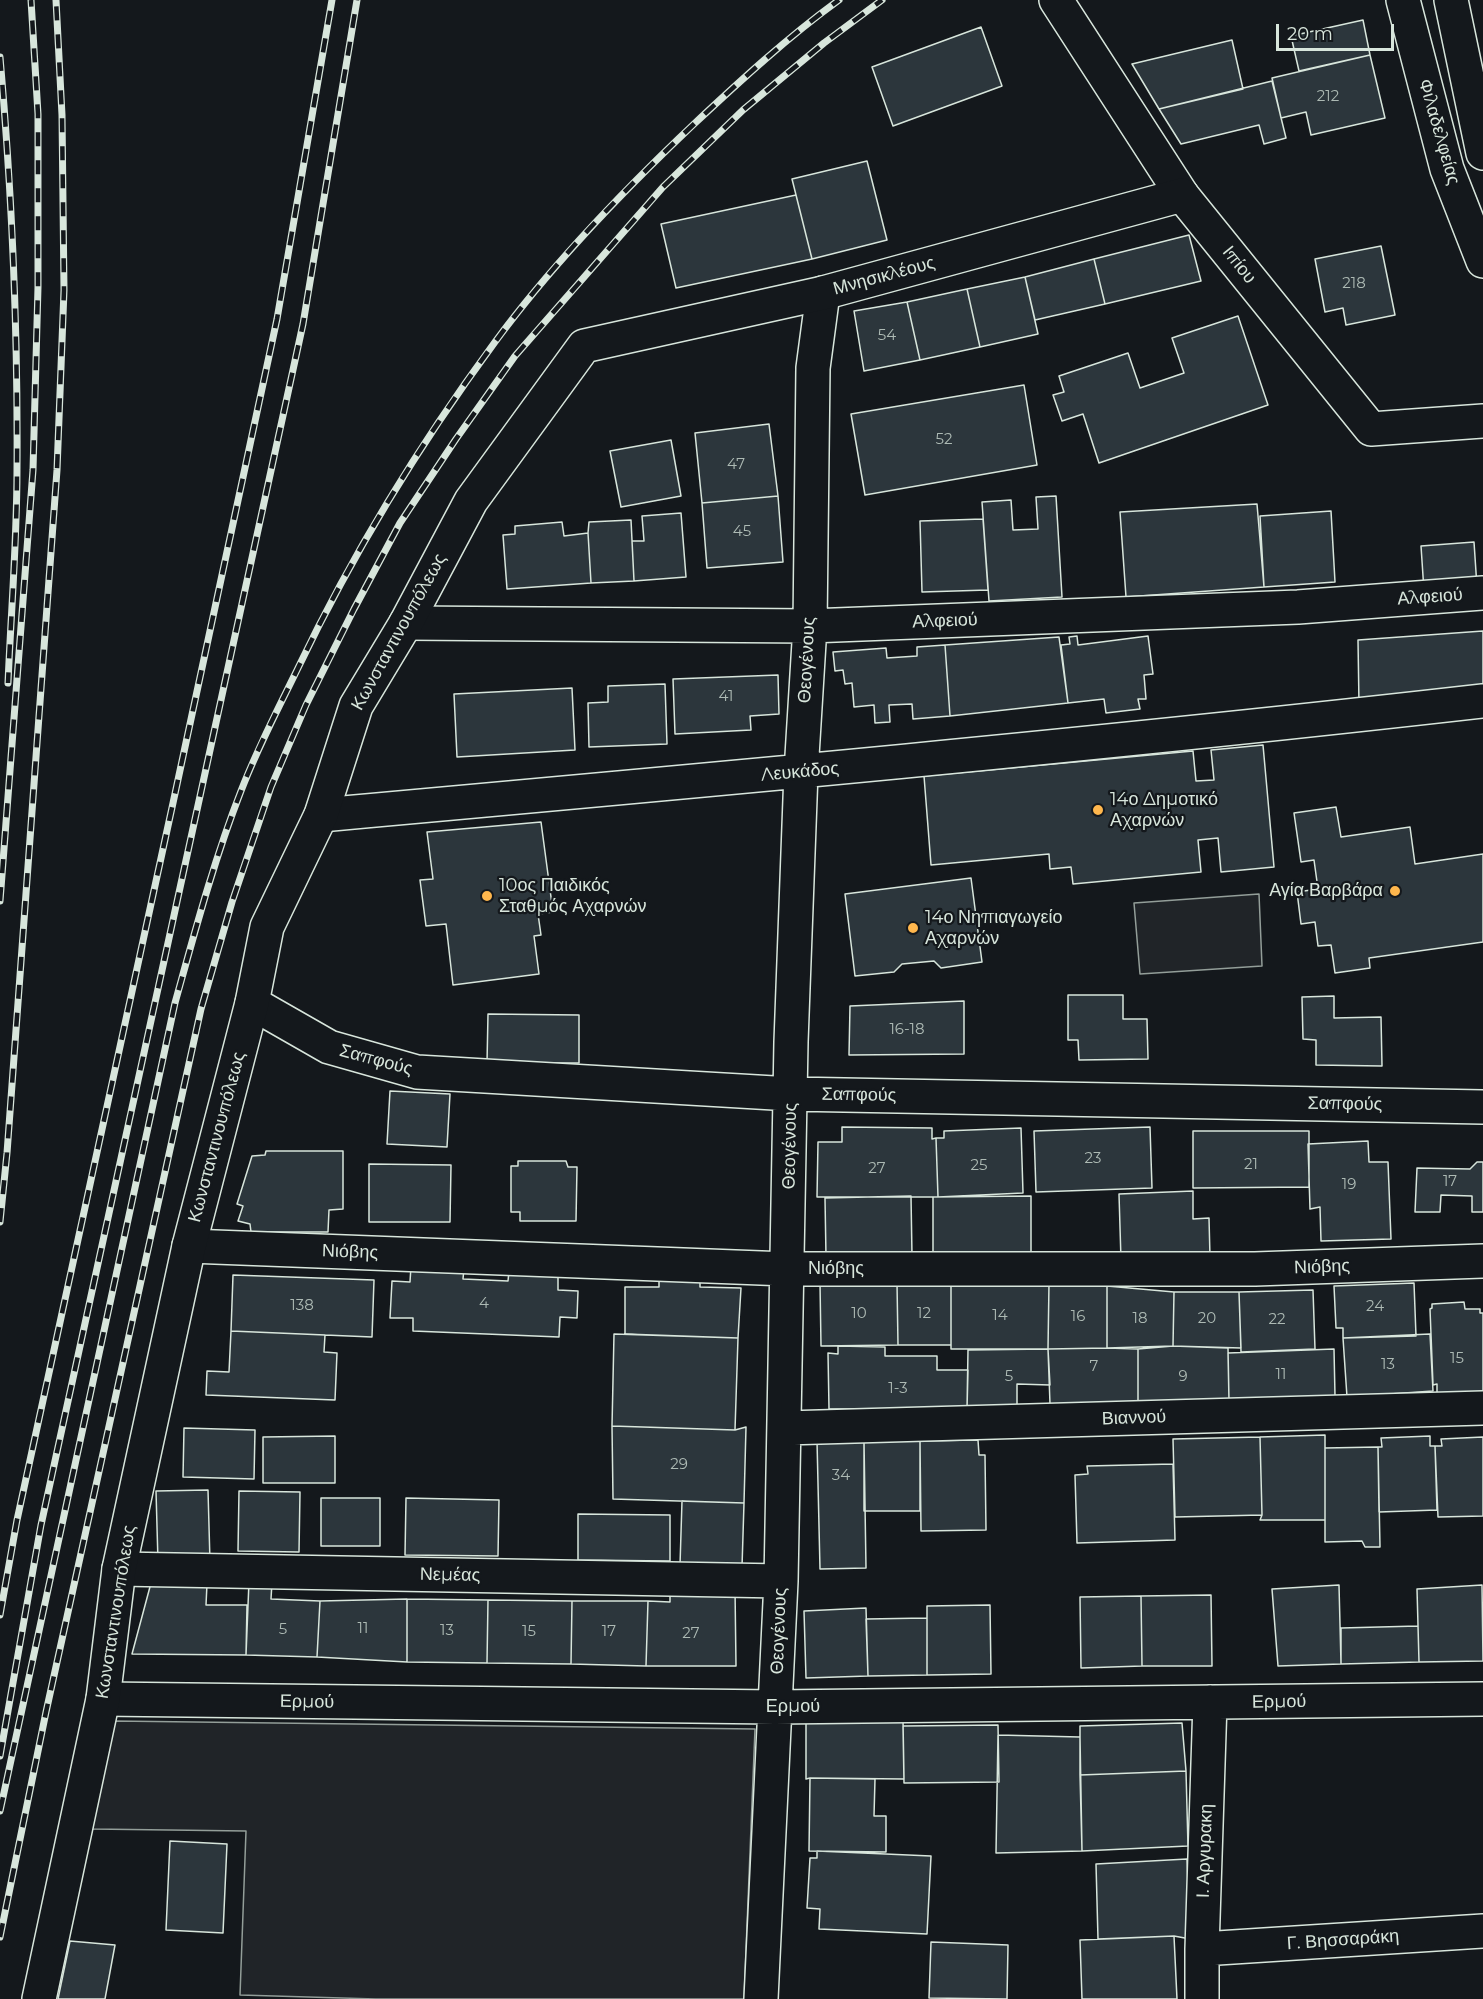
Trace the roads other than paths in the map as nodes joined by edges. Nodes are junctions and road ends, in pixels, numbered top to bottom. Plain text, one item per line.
1 (1056, 0) edge
2 (1403, 0) edge
3 (1451, 0) edge
4 (1483, 153) edge
5 (1182, 195) junction
6 (1483, 261) edge
7 (823, 293) junction
8 (584, 346) joint
9 (1483, 421) edge
10 (1483, 593) edge
11 (406, 623) junction
12 (810, 626) junction
13 (1483, 701) edge
14 (801, 772) junction
15 (321, 815) junction
16 (252, 1003) junction
17 (791, 1094) junction
18 (1483, 1107) edge
19 (189, 1246) junction
20 (1483, 1261) edge
21 (787, 1269) junction
22 (1483, 1408) edge
23 (785, 1428) junction
24 (119, 1569) junction
25 (781, 1581) junction
26 (103, 1699) junction
27 (1483, 1699) edge
28 (1210, 1702) junction
29 (776, 1707) junction
30 (1483, 1931) edge
31 (1202, 1949) junction
32 (39, 1999) edge
33 (761, 1999) edge
34 (1202, 1999) edge

1 - 5 street, Ιπίου
2 - 6 street, Φιλαδελφείας
3 - 4 street, Φιλαδελφείας
5 - 7 street, Μνησικλέους
5 - 9 street, Ιπίου
7 - 8 street, Μνησικλέους
7 - 12 street, Θεογένους
8 - 11 street, Κωνσταντινουπόλεως
10 - 12 street, Αλφειού
11 - 12 street, Αλφειού
11 - 15 street, Κωνσταντινουπόλεως
12 - 14 street, Θεογένους
13 - 14 street, Λευκάδος
14 - 15 street, Λευκάδος
14 - 17 street, Θεογένους
15 - 16 street, Κωνσταντινουπόλεως
16 - 17 street, Σαπφούς
16 - 19 street, Κωνσταντινουπόλεως
17 - 18 street, Σαπφούς
17 - 21 street, Θεογένους
19 - 21 street, Νιόβης
19 - 24 street, Κωνσταντινουπόλεως
20 - 21 street, Νιόβης
21 - 23 street, Θεογένους
22 - 23 street, Βιαννού
23 - 25 street, Θεογένους
24 - 25 street, Νεμέας
24 - 26 street, Κωνσταντινουπόλεως
25 - 29 street, Θεογένους
26 - 29 street, Ερμού
26 - 32 street, Κωνσταντινουπόλεως
27 - 28 street, Ερμού
28 - 29 street, Ερμού
28 - 31 street, Ι. Αργυρακη
29 - 33 street, Θεογένους
30 - 31 street, Γ. Βησσαράκη
31 - 34 street, Ι. Αργυρακη

